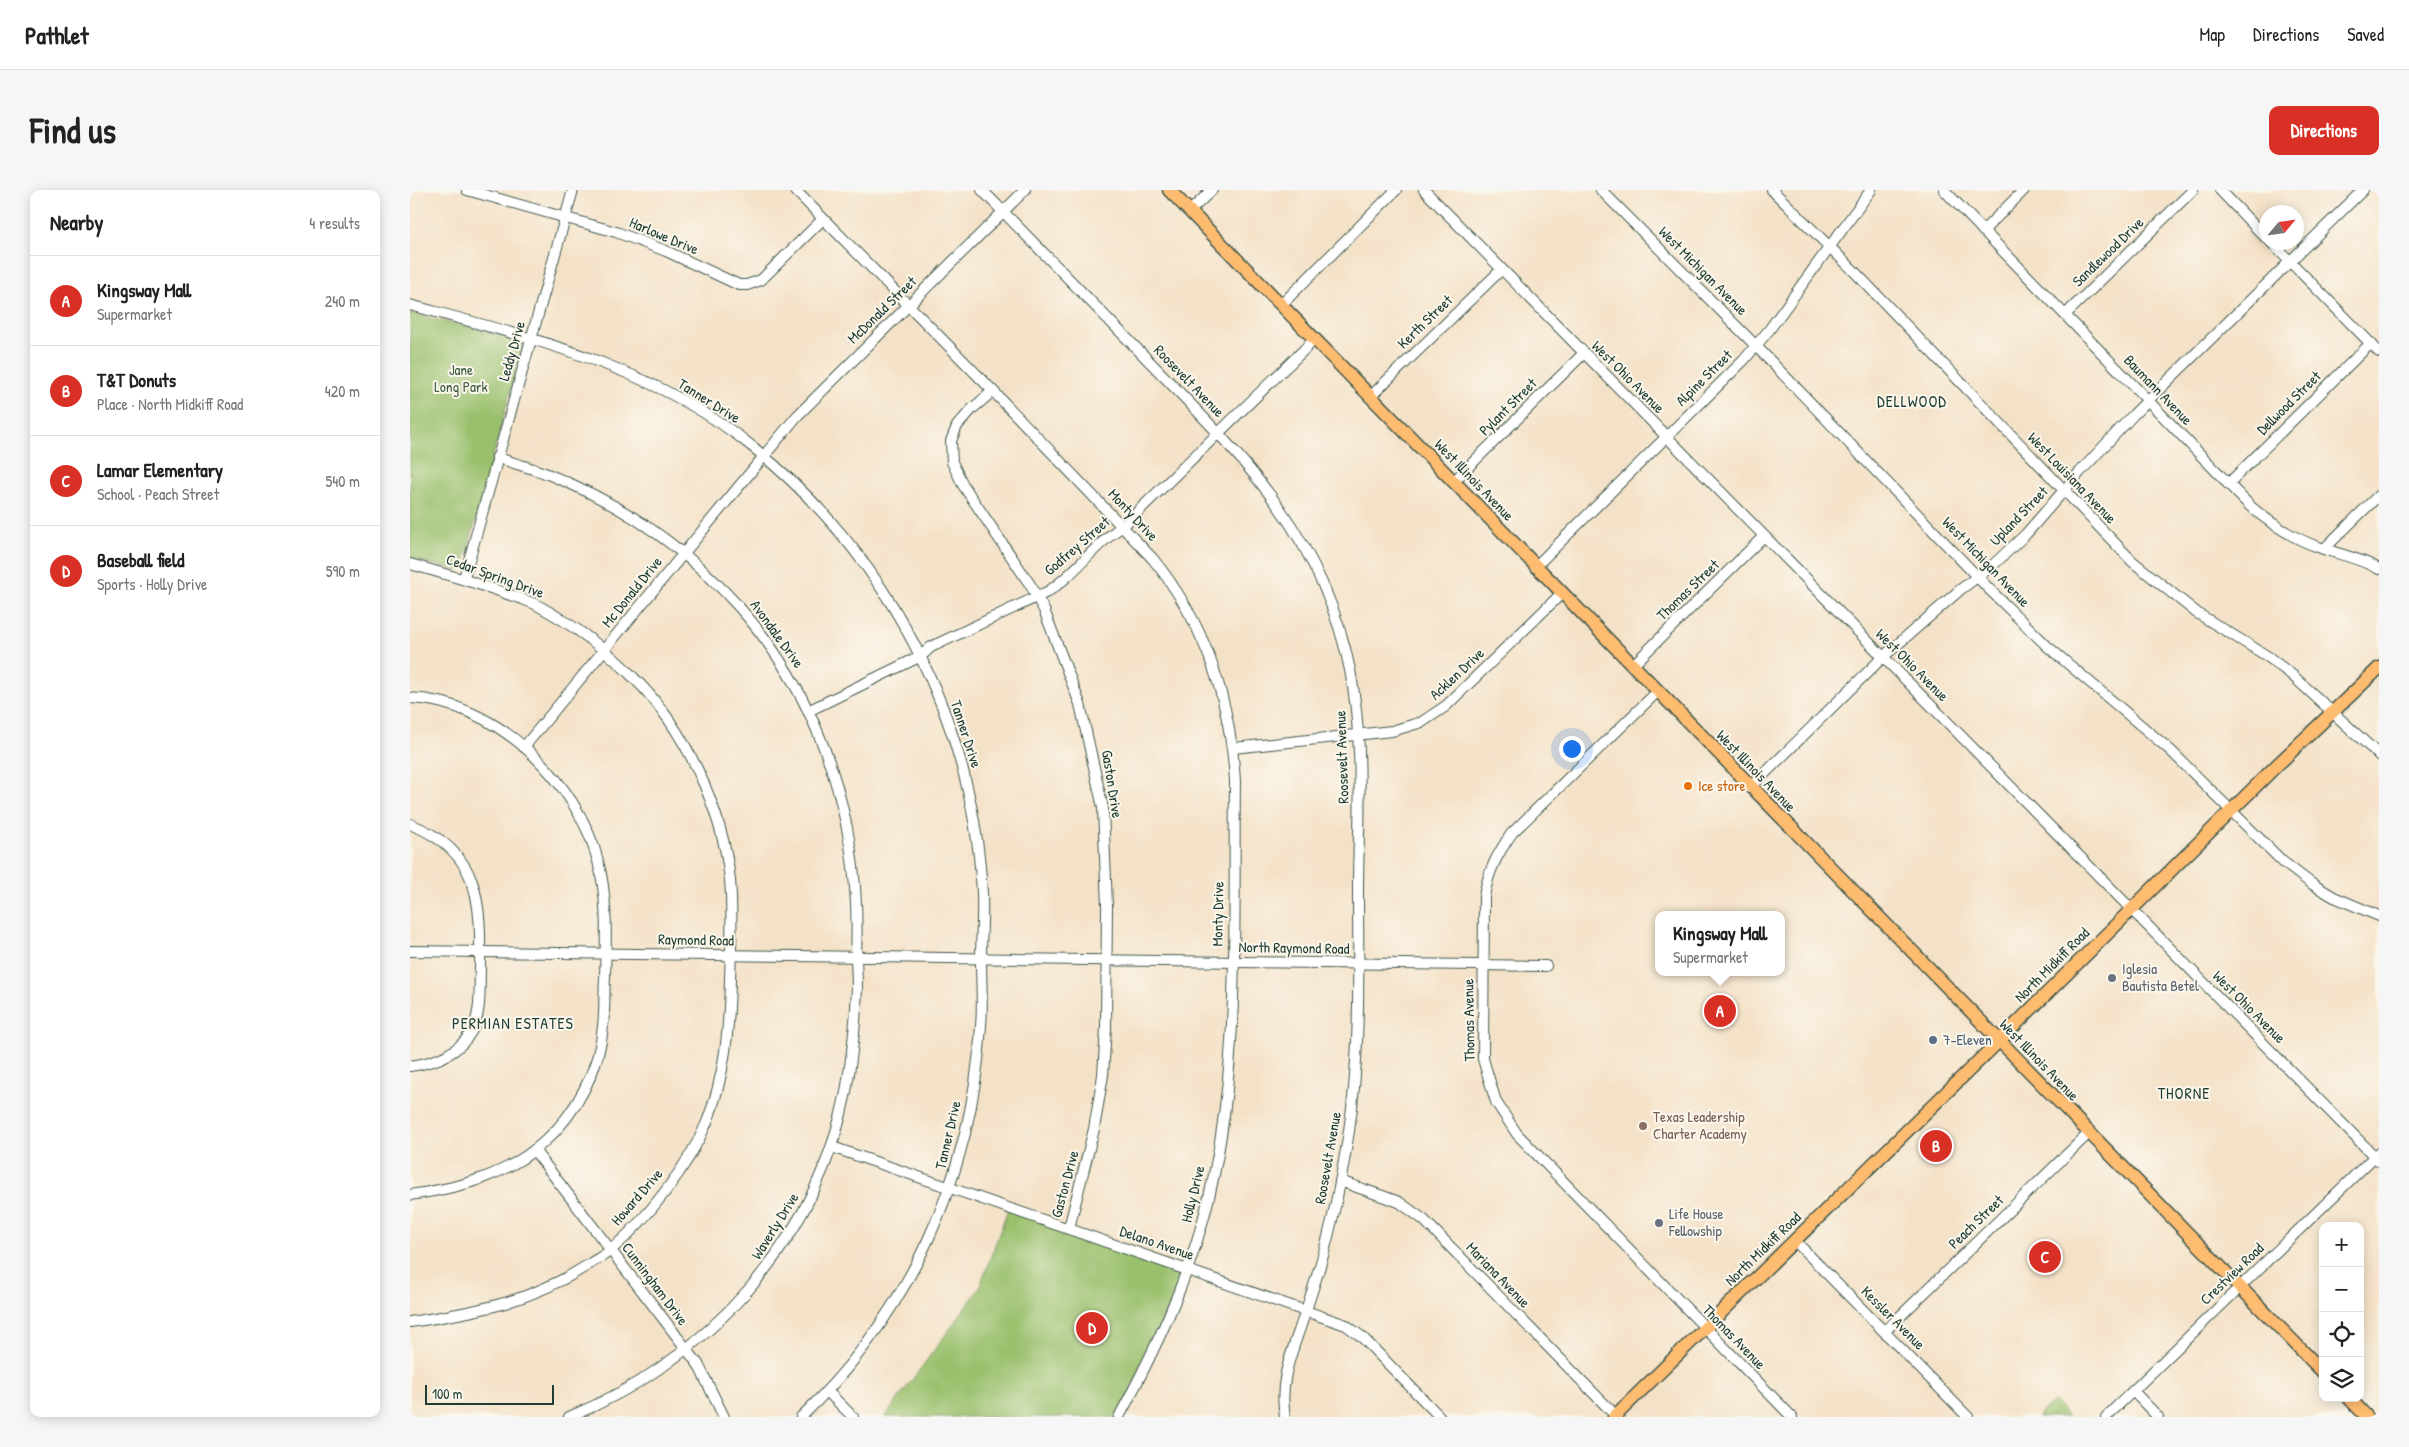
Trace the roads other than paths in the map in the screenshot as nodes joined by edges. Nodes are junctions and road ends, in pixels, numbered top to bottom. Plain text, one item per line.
1 (467, 190) edge
2 (572, 190) edge
3 (795, 190) edge
4 (982, 190) edge
5 (1025, 190) edge
6 (1169, 190) edge
7 (1212, 190) edge
8 (1396, 190) edge
9 (1424, 190) edge
10 (1601, 190) edge
11 (1772, 190) edge
12 (1871, 190) edge
13 (1944, 190) edge
14 (2024, 190) edge
15 (2193, 190) edge
16 (2220, 190) edge
17 (2363, 190) edge
18 (1003, 212) junction
19 (1190, 212) junction
20 (565, 216) junction
21 (823, 219) junction
22 (1983, 231) junction
23 (2259, 231) edge
24 (1828, 247) junction
25 (2279, 250) edge
26 (2290, 262) junction
27 (1501, 270) junction
28 (410, 305) edge
29 (1281, 305) junction
30 (908, 306) junction
31 (2066, 315) junction
32 (531, 338) junction
33 (1314, 340) junction
34 (2371, 343) junction
35 (1756, 346) junction
36 (2379, 352) edge
37 (1584, 354) junction
38 (993, 391) junction
39 (1370, 397) junction
40 (2148, 401) junction
41 (1219, 433) junction
42 (1666, 437) junction
43 (762, 456) junction
44 (497, 457) junction
45 (1453, 482) junction
46 (2228, 484) junction
47 (2064, 491) junction
48 (2379, 496) edge
49 (1123, 526) junction
50 (1764, 536) junction
51 (2324, 549) junction
52 (683, 553) junction
53 (410, 564) edge
54 (1535, 567) junction
55 (2379, 569) edge
56 (1979, 576) junction
57 (464, 578) junction
58 (1562, 593) junction
59 (1036, 596) junction
60 (604, 649) junction
61 (921, 656) junction
62 (1883, 657) junction
63 (1632, 666) junction
64 (2379, 668) edge
65 (1657, 692) junction
66 (410, 698) edge
67 (808, 711) junction
68 (2332, 712) junction
69 (1360, 734) junction
70 (524, 746) junction
71 (1233, 748) junction
72 (2379, 755) edge
73 (1750, 788) junction
74 (2232, 810) junction
75 (410, 824) edge
76 (2131, 909) junction
77 (2379, 916) edge
78 (410, 951) edge
79 (480, 952) junction
80 (606, 953) junction
81 (731, 955) junction
82 (856, 956) junction
83 (1107, 958) junction
84 (981, 959) junction
85 (1233, 962) junction
86 (1358, 964) junction
87 (1483, 966) junction
88 (1546, 966) dead end
89 (1998, 1042) junction
90 (410, 1066) edge
91 (2088, 1134) junction
92 (832, 1147) junction
93 (534, 1150) junction
94 (2377, 1156) edge
95 (1340, 1181) junction
96 (950, 1188) junction
97 (410, 1195) edge
98 (1068, 1228) junction
99 (1795, 1241) junction
100 (610, 1250) junction
101 (1187, 1269) junction
102 (2239, 1287) junction
103 (1306, 1311) junction
104 (410, 1322) edge
105 (1705, 1329) junction
106 (1885, 1331) junction
107 (686, 1350) junction
108 (2319, 1368) edge
109 (827, 1391) junction
110 (2133, 1391) junction
111 (2352, 1402) edge
112 (586, 1414) edge
113 (569, 1417) edge
114 (724, 1417) edge
115 (801, 1417) edge
116 (853, 1417) edge
117 (1119, 1417) edge
118 (1285, 1417) edge
119 (1440, 1417) edge
120 (1615, 1417) edge
121 (1792, 1417) edge
122 (1968, 1417) edge
123 (2106, 1417) edge
124 (2158, 1417) edge
125 (2367, 1417) edge

1 - 20 street, Harlowe Drive
2 - 20 street, Leddy Drive
3 - 21 street, Monty Drive
4 - 18 street, Roosevelt Avenue
5 - 18 street, McDonald Street
6 - 19 main road, West Illinois Avenue
7 - 19 street
8 - 29 street
9 - 27 street, West Ohio Avenue
10 - 35 street, West Michigan Avenue
11 - 24 street, West Louisiana Avenue
12 - 24 street, Alpine Street
13 - 22 street, Baumann Avenue
14 - 22 street
15 - 31 street, Sandlewood Drive
16 - 23 street
17 - 26 street, Upland Street
18 - 30 street, McDonald Street
18 - 41 street, Roosevelt Avenue
19 - 29 main road, West Illinois Avenue
20 - 21 street, Harlowe Drive
20 - 32 street, Leddy Drive
21 - 30 street, Monty Drive
22 - 31 street, Baumann Avenue
24 - 35 street, Alpine Street
24 - 47 street, West Louisiana Avenue
25 - 26 street
26 - 34 street
26 - 40 street, Upland Street
27 - 37 street, West Ohio Avenue
27 - 39 street, Kerth Street
28 - 32 street, Tanner Drive
29 - 33 main road, West Illinois Avenue
30 - 38 street, Monty Drive
30 - 43 street, McDonald Street
31 - 40 street, Baumann Avenue
32 - 43 street, Tanner Drive
32 - 44 street, Leddy Drive
33 - 39 main road, West Illinois Avenue
33 - 41 street, Godfrey Street
34 - 36 street
34 - 46 street, Dellwood Street
35 - 42 street, Alpine Street
35 - 56 street, West Michigan Avenue
37 - 42 street, West Ohio Avenue
37 - 45 street, Pylant Street
38 - 49 street, Monty Drive
38 - 59 street, Gaston Drive
39 - 45 main road, West Illinois Avenue
40 - 46 street, Baumann Avenue
40 - 47 street, Upland Street
41 - 49 street, Godfrey Street
41 - 69 street, Roosevelt Avenue
42 - 50 street, West Ohio Avenue
42 - 54 street, Alpine Street
43 - 52 street, Mc Donald Drive
43 - 61 street, Tanner Drive
44 - 52 street, Avondale Drive
44 - 57 street, Leddy Drive
45 - 54 main road, West Illinois Avenue
46 - 51 street, Baumann Avenue
47 - 56 street, Upland Street
47 - 68 street, West Louisiana Avenue
48 - 51 street
49 - 59 street, Godfrey Street
49 - 71 street, Monty Drive
50 - 62 street, West Ohio Avenue
50 - 63 street, Thomas Street
51 - 55 street, Baumann Avenue
52 - 60 street, Mc Donald Drive
52 - 67 street, Avondale Drive
53 - 57 street, Cedar Spring Drive
54 - 58 main road, West Illinois Avenue
56 - 62 street, Upland Street
56 - 74 street, West Michigan Avenue
57 - 60 street, Cedar Spring Drive
58 - 63 main road, West Illinois Avenue
58 - 69 street, Acklen Drive
59 - 61 street, Godfrey Street
59 - 83 street, Gaston Drive
60 - 70 street, Mc Donald Drive
60 - 81 street, Cedar Spring Drive
61 - 67 street
61 - 84 street, Tanner Drive
62 - 73 street, Upland Street
62 - 76 street, West Ohio Avenue
63 - 65 main road, West Illinois Avenue
64 - 68 main road, North Midkiff Road
65 - 73 main road, West Illinois Avenue
65 - 87 street, Thomas Avenue
66 - 70 street
67 - 82 street, Avondale Drive
68 - 72 street, West Louisiana Avenue
68 - 74 main road, North Midkiff Road
69 - 71 street, Acklen Drive
69 - 86 street, Roosevelt Avenue
70 - 80 street
71 - 85 street, Monty Drive
73 - 89 main road, West Illinois Avenue
74 - 76 main road, North Midkiff Road
74 - 77 street, West Michigan Avenue
75 - 79 street
76 - 89 main road, North Midkiff Road
76 - 94 street, West Ohio Avenue
78 - 79 street, Raymond Road
79 - 80 street, Raymond Road
79 - 90 street
80 - 81 street, Raymond Road
80 - 93 street
81 - 82 street, Raymond Road
81 - 100 street, Howard Drive
82 - 84 street, Raymond Road
82 - 92 street, Waverly Drive
83 - 84 street, North Raymond Road
83 - 85 street, North Raymond Road
83 - 98 street, Gaston Drive
84 - 96 street, Tanner Drive
85 - 86 street, North Raymond Road
85 - 101 street, Holly Drive
86 - 87 street, North Raymond Road
86 - 95 street, Roosevelt Avenue
87 - 88 street, North Raymond Road
87 - 105 street, Thomas Avenue
89 - 91 main road, West Illinois Avenue
89 - 99 main road, North Midkiff Road
91 - 102 main road, West Illinois Avenue
91 - 106 street, Peach Street
92 - 96 street, Delano Avenue
92 - 107 street, Waverly Drive
93 - 97 street
93 - 100 street, Cunningham Drive
94 - 102 street, Crestview Road
95 - 103 street, Roosevelt Avenue
95 - 120 street, Mariana Avenue
96 - 98 street, Delano Avenue
96 - 109 street, Tanner Drive
98 - 101 street, Delano Avenue
99 - 105 main road, North Midkiff Road
99 - 106 street, Kessler Avenue
100 - 104 street, Howard Drive
100 - 107 street, Cunningham Drive
101 - 103 street, Delano Avenue
101 - 117 street, Holly Drive
102 - 108 main road, West Illinois Avenue
102 - 110 street, Crestview Road
103 - 118 street, Roosevelt Avenue
103 - 119 street, Delano Avenue
105 - 120 main road, North Midkiff Road
105 - 121 street, Thomas Avenue
106 - 122 street, Kessler Avenue
107 - 112 street, Waverly Drive
107 - 114 street, Cunningham Drive
109 - 115 street, Tanner Drive
109 - 116 street
110 - 123 street, Crestview Road
110 - 124 street
111 - 125 main road
112 - 113 street, Waverly Drive

